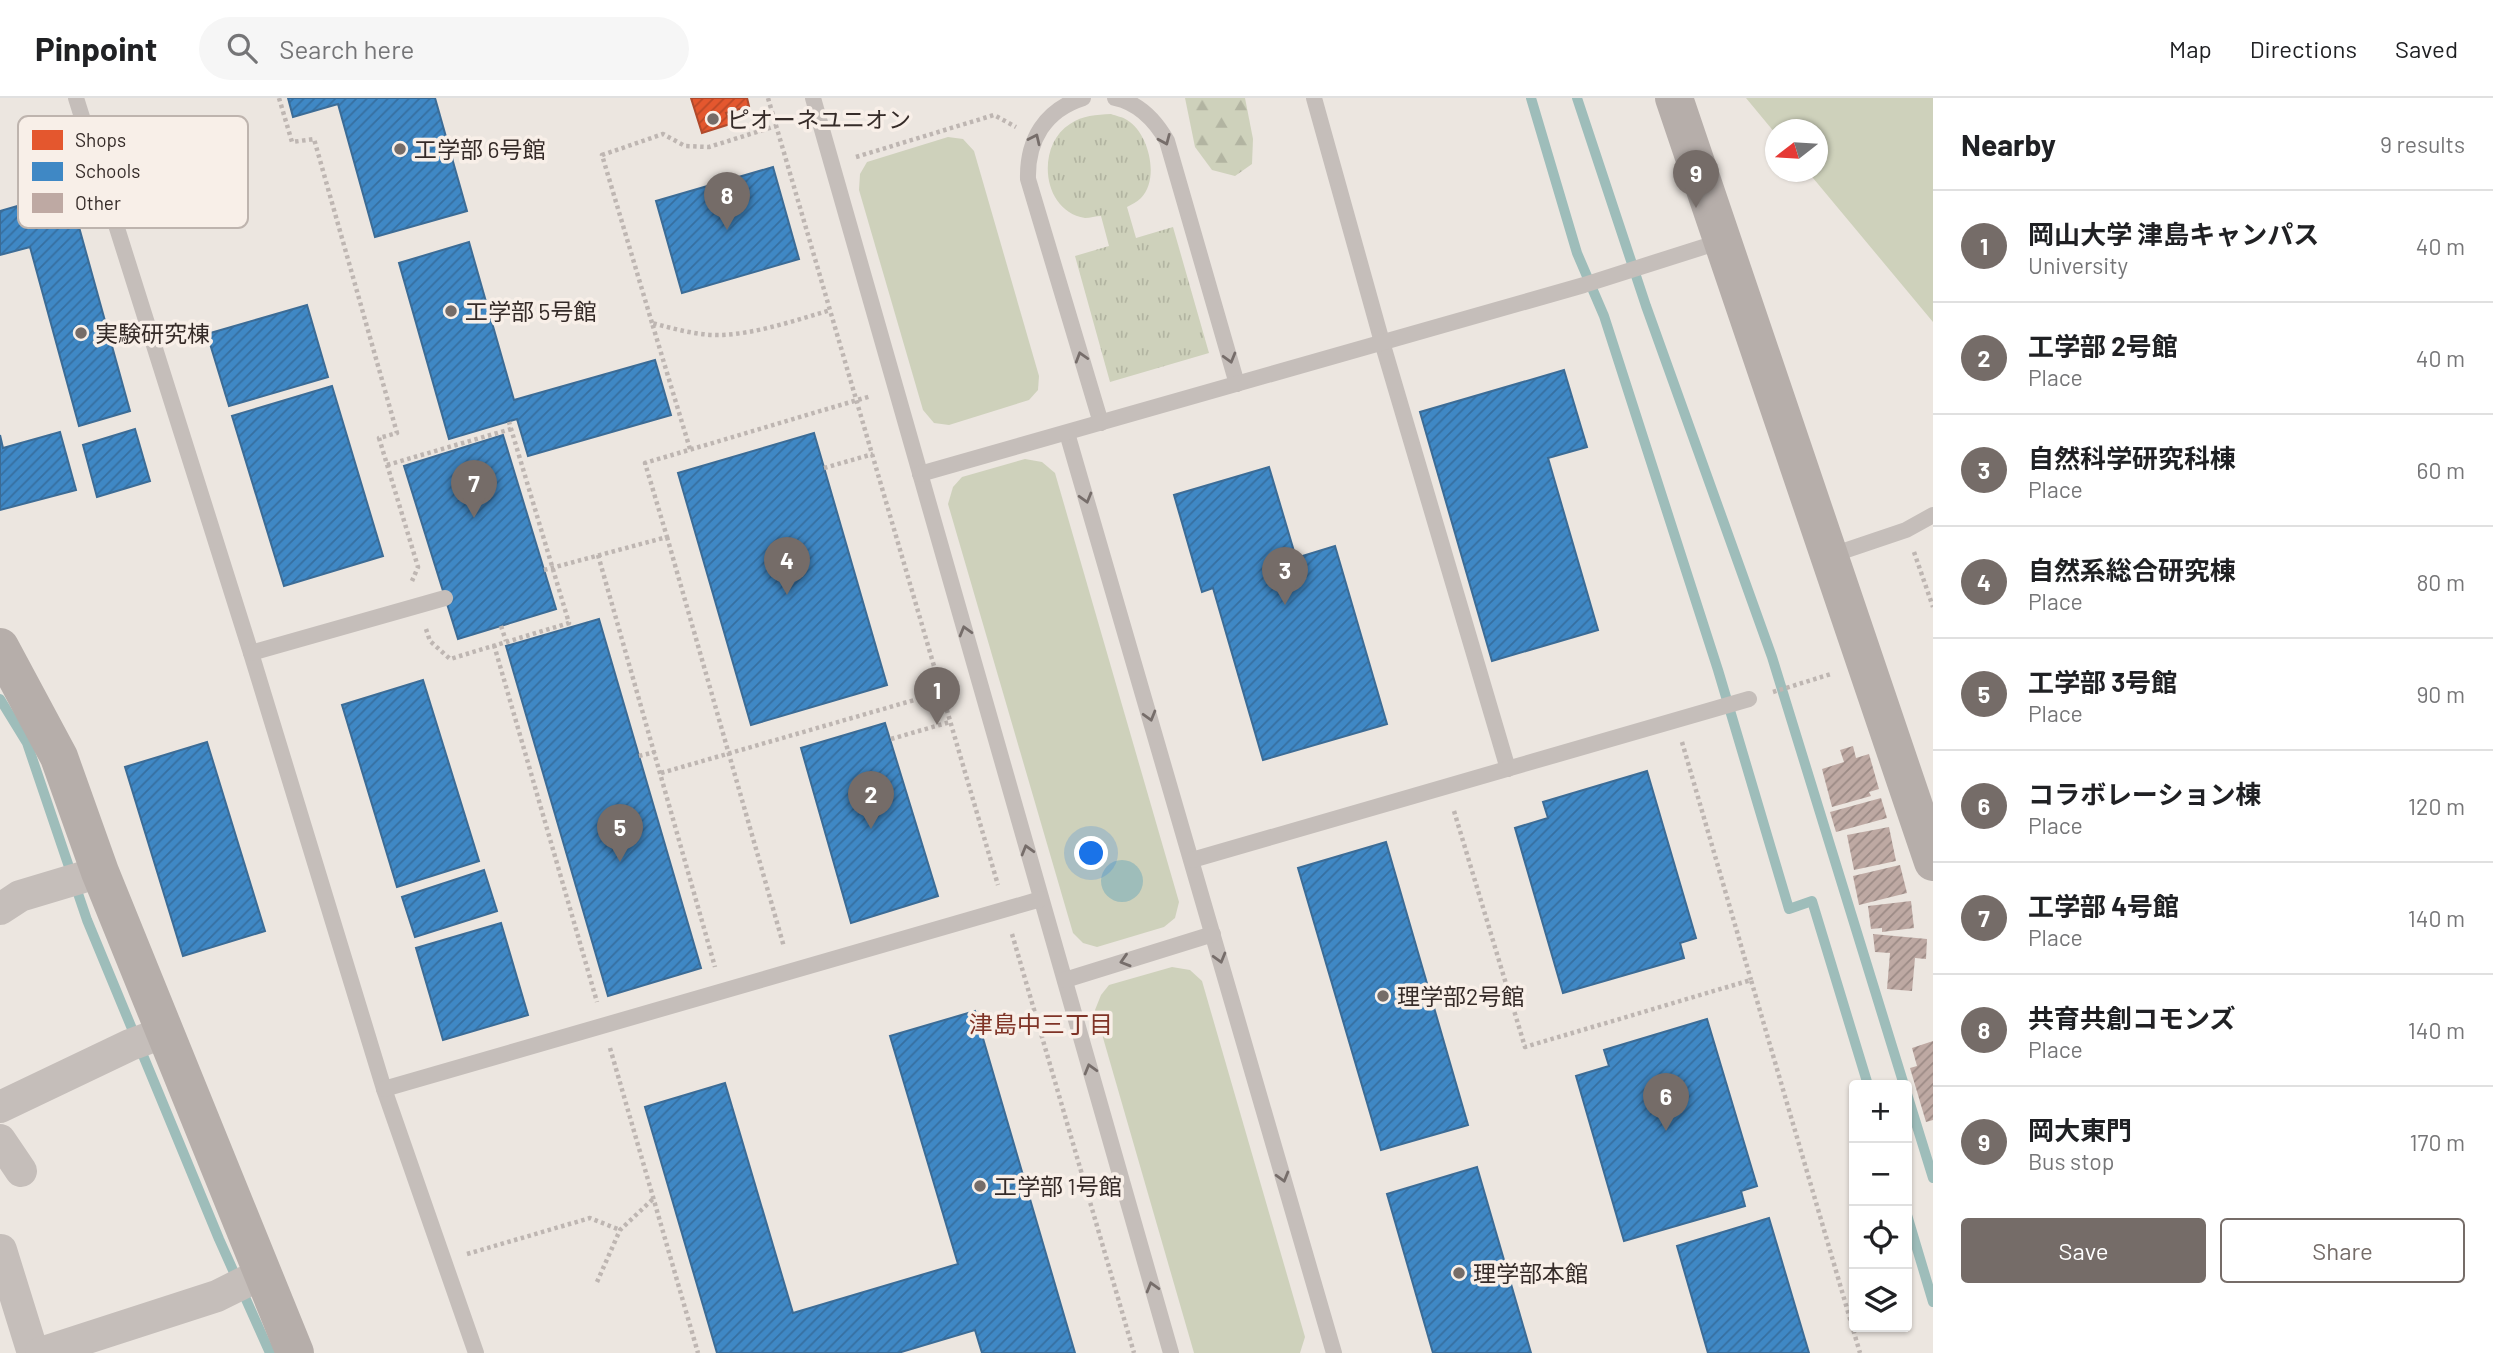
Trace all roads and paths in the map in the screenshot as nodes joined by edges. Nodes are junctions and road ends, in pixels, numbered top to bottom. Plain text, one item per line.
1 (76, 98) edge
2 (279, 98) edge
3 (768, 98) edge
4 (813, 98) edge
5 (1083, 98) edge
6 (1115, 98) edge
7 (1314, 98) edge
8 (1674, 98) edge
9 (82, 116) edge
10 (776, 127) junction
11 (1035, 137) junction
12 (832, 164) junction
13 (117, 228) edge
14 (1722, 242) junction
15 (831, 310) junction
16 (652, 323) junction
17 (1382, 342) junction
18 (1237, 384) junction
19 (896, 389) junction
20 (858, 400) junction
21 (509, 422) dead end
22 (1101, 423) junction
23 (511, 429) junction
24 (1067, 433) junction
25 (690, 449) junction
26 (873, 454) junction
27 (387, 465) junction
28 (824, 468) dead end
29 (920, 474) junction
30 (1933, 515) edge
31 (1906, 530) junction
32 (667, 537) junction
33 (598, 555) junction
34 (1829, 556) junction
35 (552, 568) junction
36 (544, 570) dead end
37 (445, 597) dead end
38 (419, 606) junction
39 (1933, 607) edge
40 (502, 626) dead end
41 (506, 642) junction
42 (493, 646) junction
43 (0, 647) edge
44 (251, 653) junction
45 (979, 681) junction
46 (1792, 686) dead end
47 (941, 692) junction
48 (1742, 701) joint
49 (1676, 721) junction
50 (950, 722) junction
51 (891, 739) dead end
52 (655, 752) junction
53 (729, 753) junction
54 (639, 756) dead end
55 (1508, 769) junction
56 (660, 773) junction
57 (1447, 786) junction
58 (1192, 860) junction
59 (1933, 862) edge
60 (81, 878) junction
61 (1041, 898) junction
62 (0, 908) edge
63 (1005, 909) junction
64 (1213, 934) junction
65 (790, 972) junction
66 (1065, 980) junction
67 (1751, 980) junction
68 (722, 991) junction
69 (603, 1026) junction
70 (147, 1039) junction
71 (384, 1089) junction
72 (0, 1107) edge
73 (0, 1140) edge
74 (21, 1171) dead end
75 (653, 1199) junction
76 (620, 1230) junction
77 (1, 1250) edge
78 (446, 1260) junction
79 (247, 1281) junction
80 (597, 1282) dead end
81 (33, 1353) edge
82 (41, 1353) edge
83 (295, 1353) edge
84 (477, 1353) edge
85 (698, 1353) edge
86 (1134, 1353) edge
87 (1171, 1353) edge
88 (1334, 1353) edge
89 (1860, 1353) edge

1 - 9 lane
2 - 27 path
3 - 10 path
4 - 12 lane
5 - 11 lane
6 -> 18 lane
7 - 17 lane
8 - 14 street
10 - 15 path
10 - 16 path
11 - 12 path
22 -> 11 lane
12 - 19 lane
13 - 44 lane
14 - 17 lane
14 - 34 street
15 - 16 path
15 - 20 path
16 - 25 path
17 - 18 lane
17 - 55 lane
18 - 22 lane
19 - 20 path
19 - 29 lane
20 - 25 path
20 - 26 path
21 - 23 path
22 - 24 lane
23 - 27 path
23 - 35 path
24 - 29 lane
24 -> 58 lane
25 - 32 path
26 - 28 path
26 - 47 path
27 - 38 path
45 -> 29 lane
30 - 31 lane
31 - 34 lane
31 - 39 path
32 - 33 path
32 - 53 path
33 - 35 path
33 - 52 path
34 - 59 street
35 - 36 path
35 - 41 path
37 - 38 lane
38 - 42 path
38 - 44 lane
40 - 41 path
41 - 42 path
42 - 69 path
43 - 60 street
44 - 71 lane
45 - 47 path
61 -> 45 lane
46 - 48 path
47 - 50 path
47 - 53 path
48 - 49 lane
49 - 55 lane
49 - 67 path
50 - 51 path
50 - 63 path
52 - 54 path
52 - 56 path
53 - 56 path
53 - 65 path
55 - 57 lane
56 - 68 path
57 - 58 lane
57 - 67 path
58 - 64 lane
60 - 62 street
60 - 70 street
61 - 63 lane
61 - 66 lane
63 - 65 lane
63 - 86 path
64 -> 66 lane
64 -> 88 lane
65 - 68 lane
87 -> 66 lane
67 - 89 path
68 - 69 lane
69 - 71 lane
69 - 75 path
70 - 72 street
70 - 79 street
71 - 78 lane
73 - 74 street
75 - 76 path
75 - 85 path
76 - 78 path
76 - 80 path
77 - 81 street
78 - 84 lane
79 - 82 street
79 - 83 street

